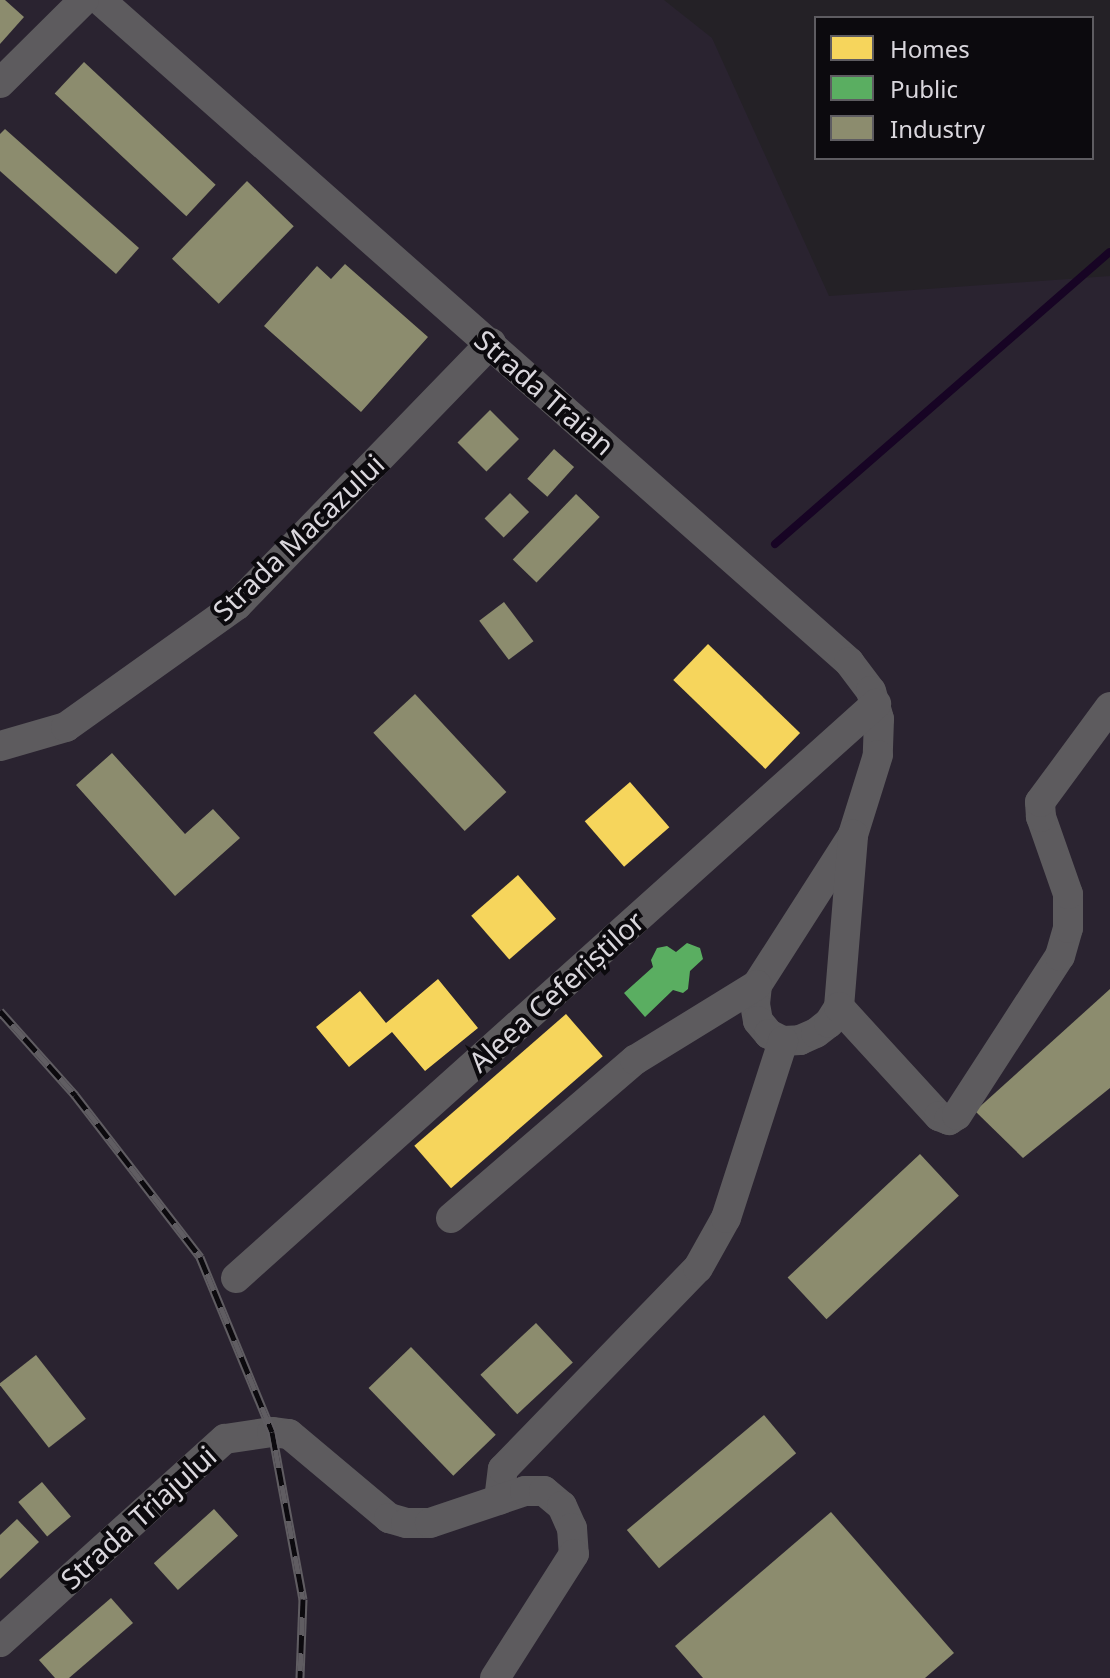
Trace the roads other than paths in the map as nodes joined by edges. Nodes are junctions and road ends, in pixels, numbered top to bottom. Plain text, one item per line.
1 (84, 0) edge
2 (100, 0) edge
3 (0, 83) edge
4 (491, 343) junction
5 (876, 704) junction
6 (1110, 707) edge
7 (0, 746) edge
8 (853, 835) junction
9 (757, 985) junction
10 (839, 1007) junction
11 (783, 1041) junction
12 (451, 1218) dead end
13 (236, 1278) dead end
14 (499, 1500) junction
15 (0, 1642) edge
16 (495, 1678) edge

1 - 3 street
2 - 4 street, Strada Traian
4 - 5 street, Strada Traian
4 - 7 street, Strada Macazului
5 - 8 street, Strada Traian
5 - 13 street, Aleea Ceferiștilor
6 - 10 street
8 - 9 street, Strada Traian
8 - 10 street, Strada Traian
9 - 11 street
9 - 12 street
10 - 11 street
11 - 14 street
14 - 15 street, Strada Triajului
14 - 16 street, Strada Triajului

